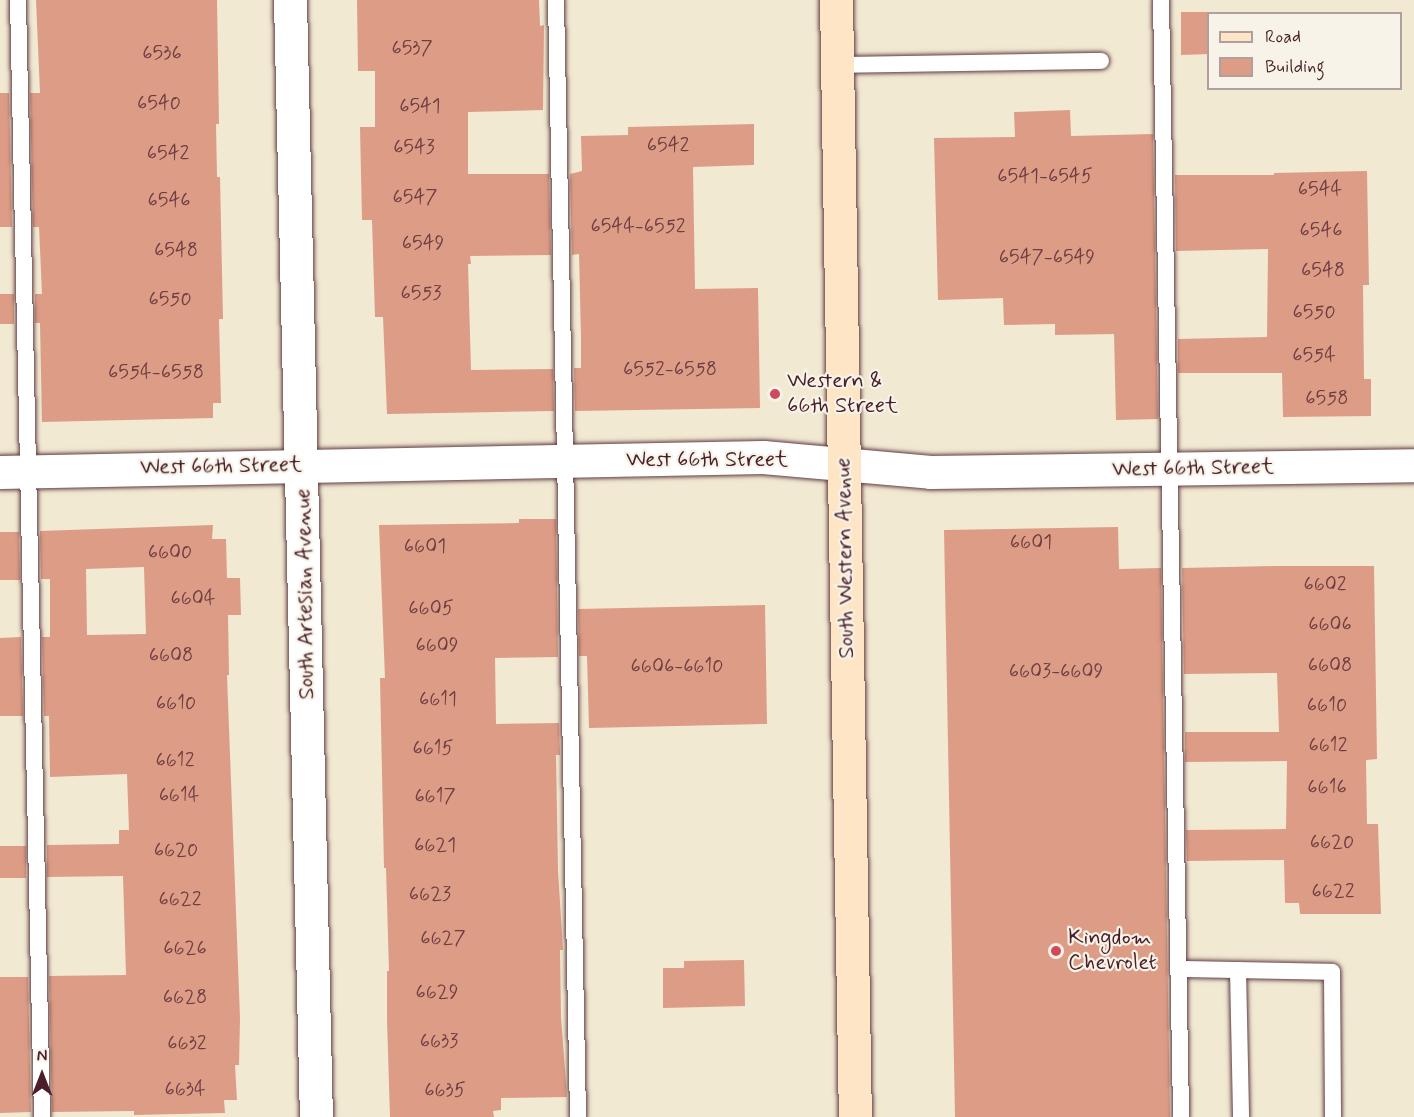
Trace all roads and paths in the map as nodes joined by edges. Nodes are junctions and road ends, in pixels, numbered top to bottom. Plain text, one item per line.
1 (18, 0) edge
2 (290, 0) edge
3 (555, 0) edge
4 (836, 0) edge
5 (1161, 0) edge
6 (1101, 60) dead end
7 (837, 65) junction
8 (564, 461) junction
9 (1414, 465) edge
10 (303, 466) junction
11 (844, 466) junction
12 (1169, 470) junction
13 (14, 471) edge
14 (1179, 969) junction
15 (1238, 970) junction
16 (42, 1117) edge
17 (316, 1117) edge
18 (578, 1117) edge
19 (855, 1117) edge
20 (1182, 1117) edge
21 (1241, 1117) edge
22 (1333, 1117) edge

1 - 13 lane
2 - 10 street, South Artesian Avenue
3 - 8 lane
4 - 7 main road, South Western Avenue
5 - 12 lane
6 - 7 lane
7 - 11 main road, South Western Avenue
8 - 10 street, West 66th Street
8 - 11 street, West 66th Street
8 - 18 lane
9 - 12 street, West 66th Street
10 - 13 street, West 66th Street
10 - 17 street, South Artesian Avenue
11 - 12 street, West 66th Street
11 - 19 main road, South Western Avenue
12 - 14 lane
13 - 16 lane
14 - 15 lane
14 - 20 lane
15 - 21 lane
15 - 22 lane

